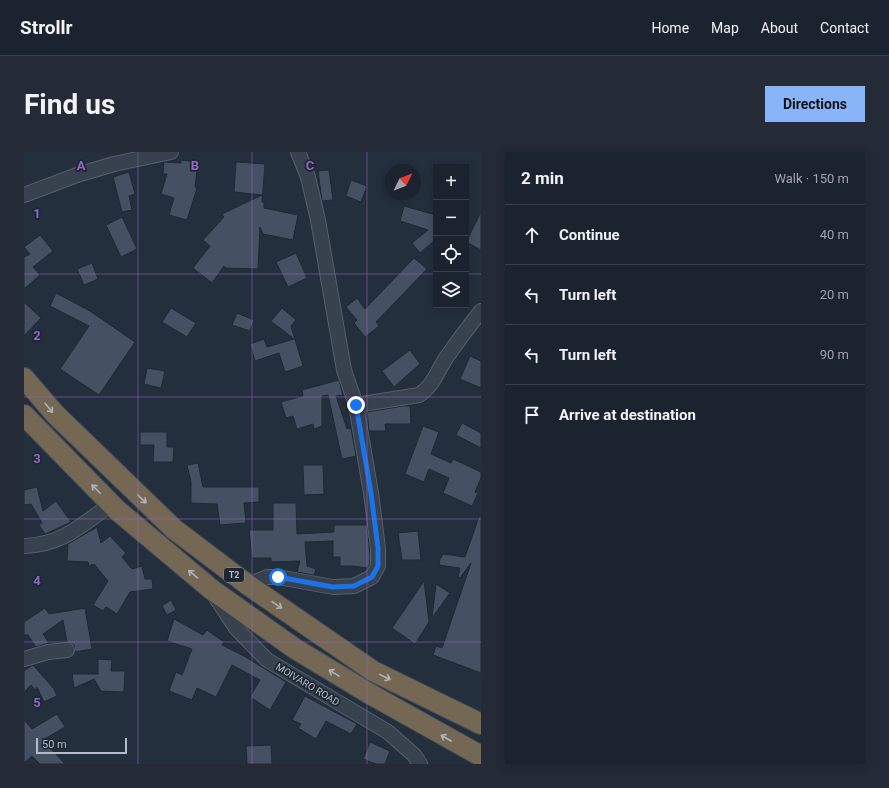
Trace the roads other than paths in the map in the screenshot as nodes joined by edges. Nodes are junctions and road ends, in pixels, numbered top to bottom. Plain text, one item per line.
1 (171, 152) edge
2 (298, 152) edge
3 (24, 195) edge
4 (481, 311) edge
5 (24, 378) edge
6 (356, 405) junction
7 (24, 415) edge
8 (111, 504) junction
9 (24, 546) edge
10 (248, 586) junction
11 (211, 589) junction
12 (67, 650) dead end
13 (24, 659) edge
14 (481, 724) edge
15 (481, 756) edge
16 (420, 764) edge

1 - 3 street
2 - 6 street
4 - 6 street
5 -> 10 highway, T2
6 - 10 street
8 -> 7 highway, T2
8 - 9 street
11 -> 8 highway, T2
10 -> 14 highway, T2
15 -> 11 highway, T2
11 - 16 street, MOIVARO ROAD
12 - 13 street

